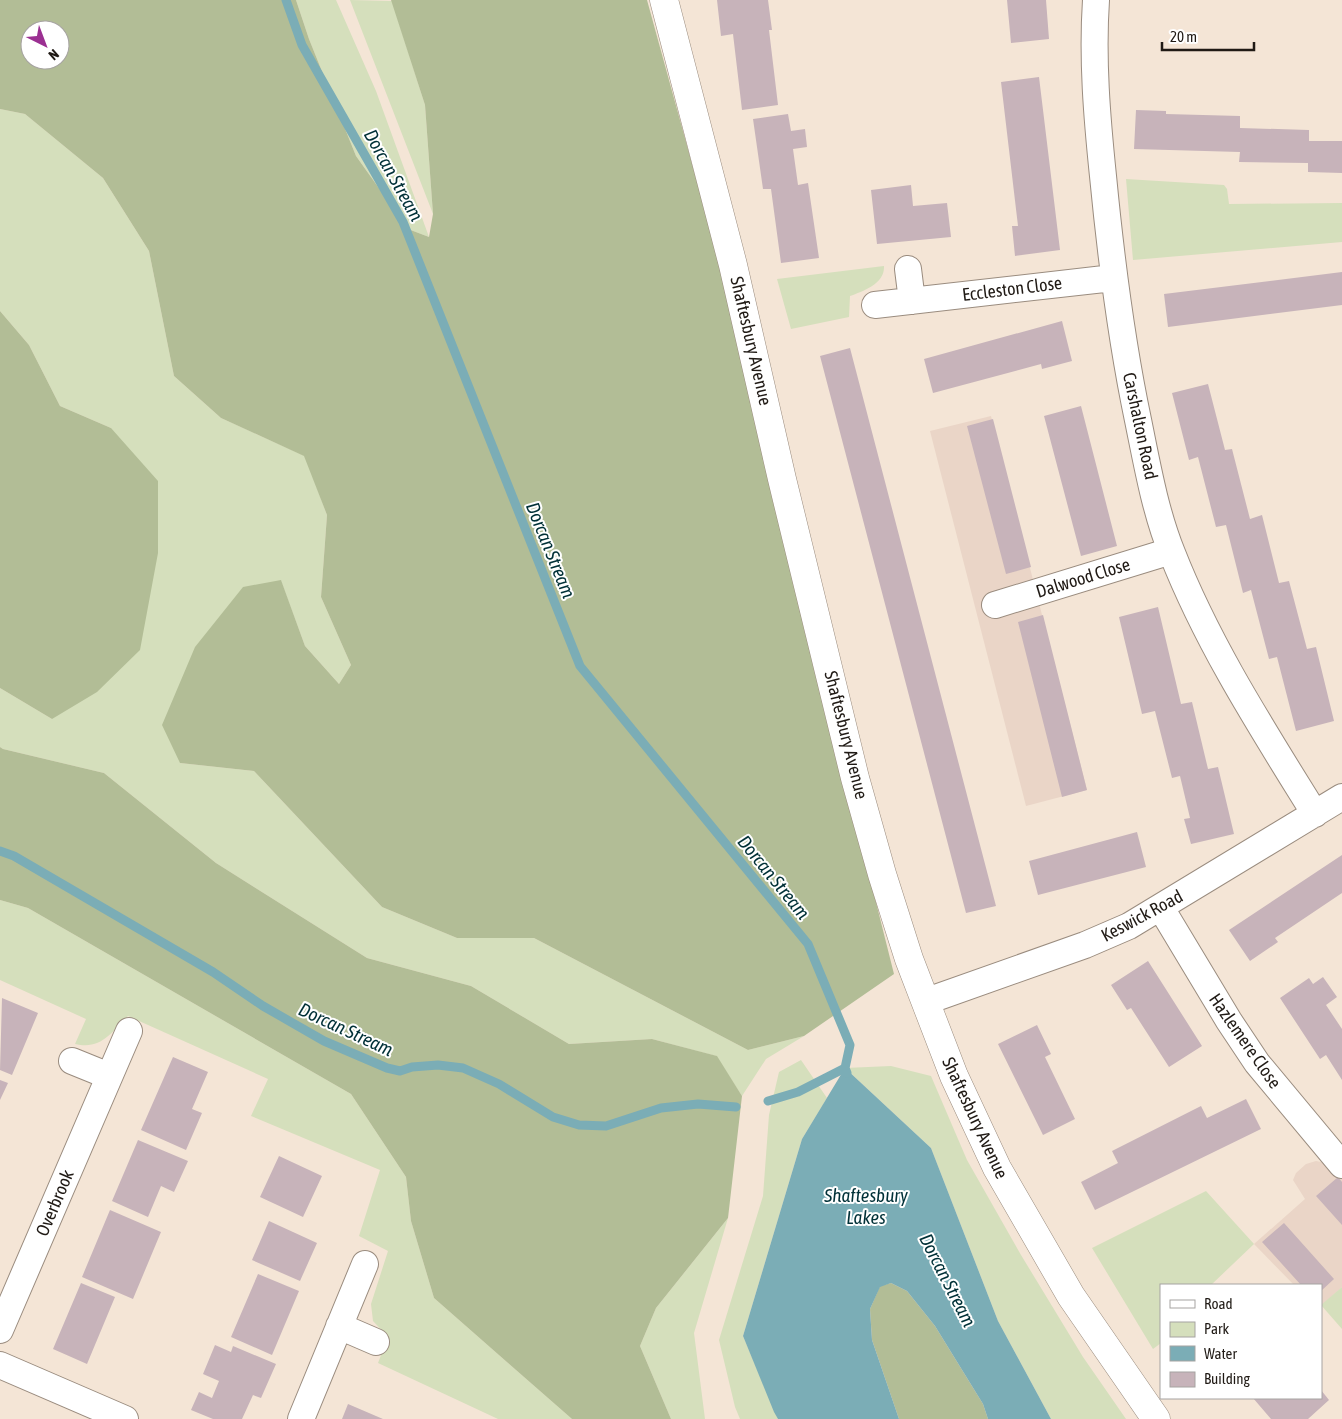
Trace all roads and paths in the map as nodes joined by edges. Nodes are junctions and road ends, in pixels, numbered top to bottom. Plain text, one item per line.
1 (664, 0) edge
2 (1096, 0) edge
3 (908, 269) dead end
4 (1113, 278) junction
5 (912, 301) junction
6 (875, 305) dead end
7 (1171, 551) junction
8 (995, 604) dead end
9 (1342, 797) edge
10 (1315, 814) junction
11 (1161, 908) junction
12 (927, 1001) junction
13 (129, 1031) dead end
14 (72, 1061) dead end
15 (109, 1076) junction
16 (1342, 1165) edge
17 (365, 1264) dead end
18 (339, 1326) junction
19 (0, 1330) edge
20 (376, 1342) dead end
21 (0, 1365) edge
22 (125, 1419) edge
23 (301, 1419) edge
24 (1156, 1419) edge

1 - 12 street, Shaftesbury Avenue
2 - 4 street, Carshalton Road
3 - 5 street
4 - 5 street, Eccleston Close
4 - 7 street, Carshalton Road
5 - 6 street, Eccleston Close
7 - 8 street, Dalwood Close
7 - 10 street, Carshalton Road
9 - 10 street, Keswick Road
10 - 11 street, Keswick Road
11 - 12 street, Keswick Road
11 - 16 street, Hazlemere Close
12 - 24 street, Shaftesbury Avenue
13 - 15 street, Overbrook
14 - 15 street
15 - 19 street, Overbrook
17 - 18 street
18 - 20 street
18 - 23 street
21 - 22 street

